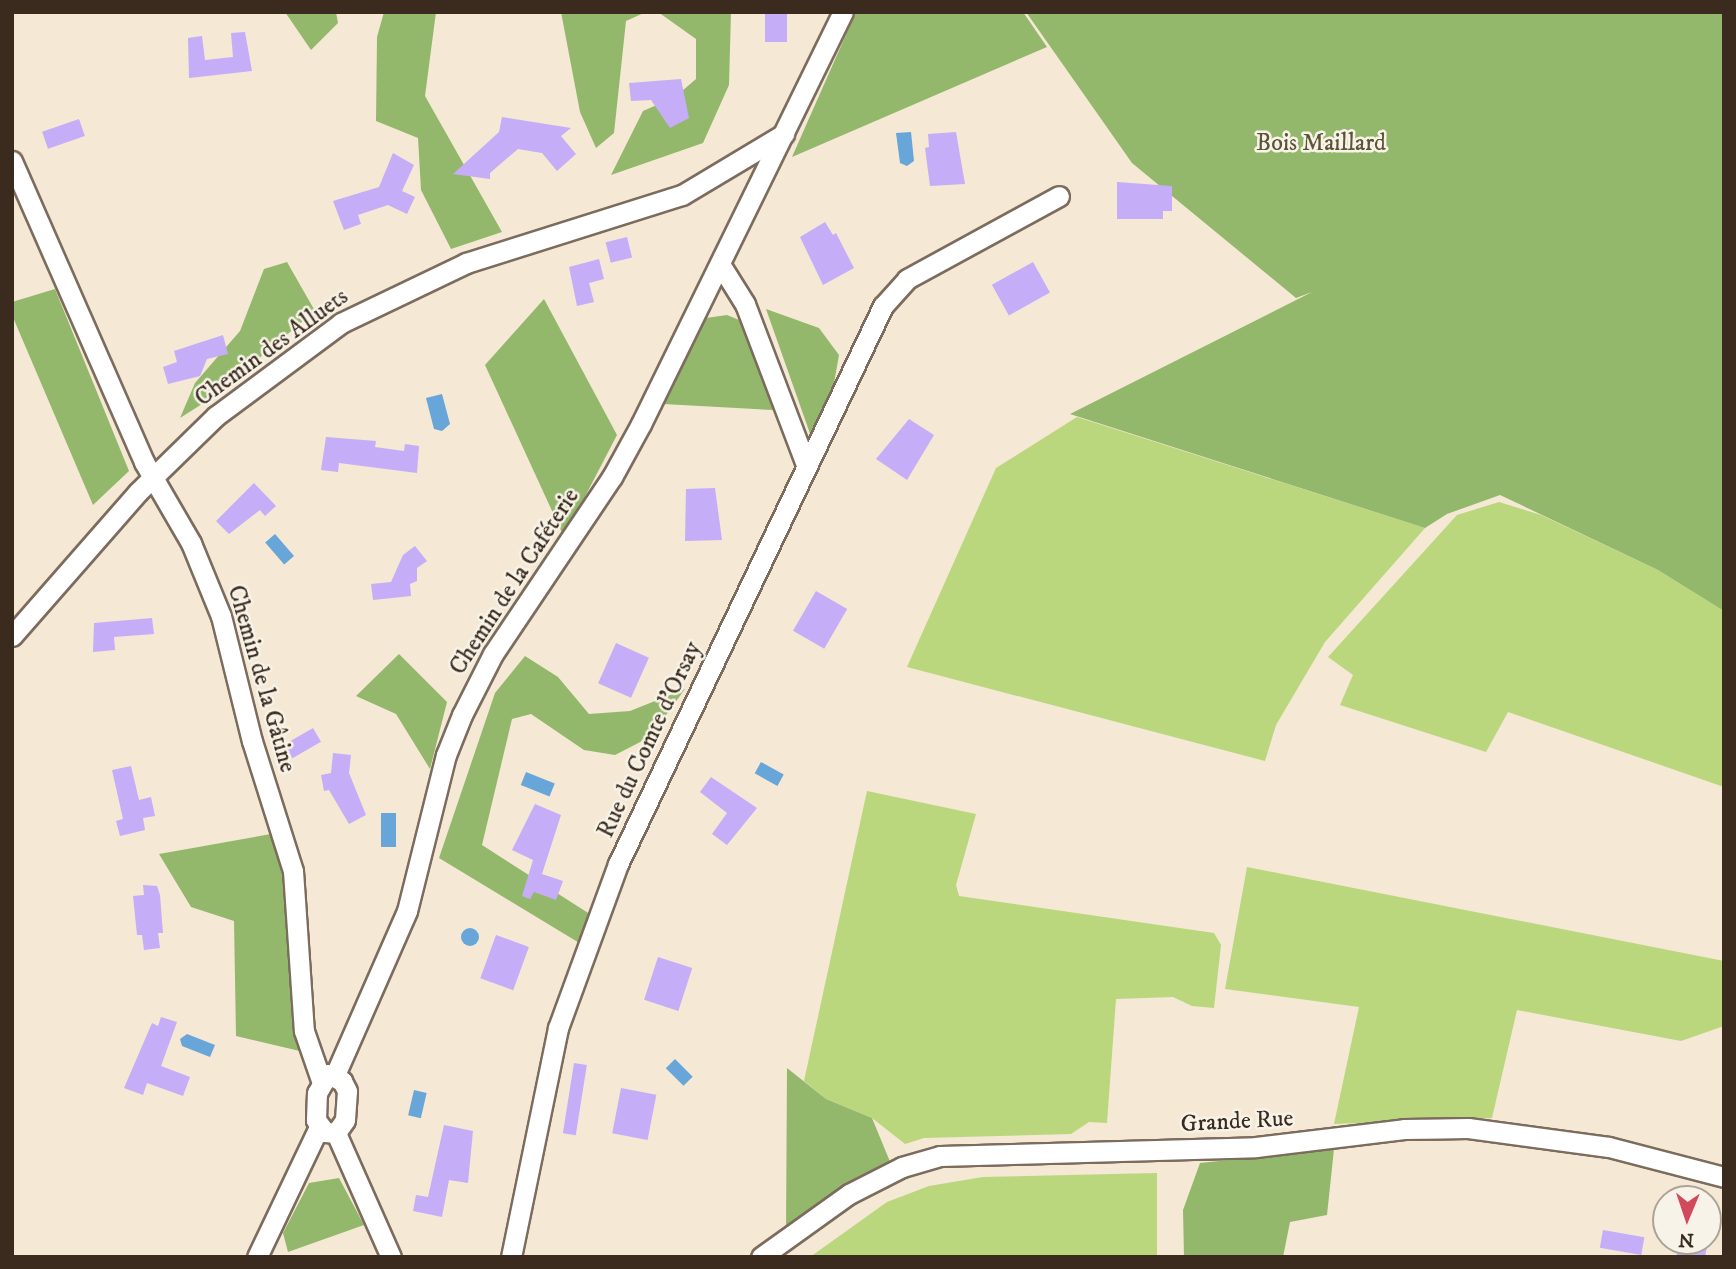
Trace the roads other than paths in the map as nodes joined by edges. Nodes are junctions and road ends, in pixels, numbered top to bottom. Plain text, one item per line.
1 (843, 12) edge
2 (784, 134) junction
3 (12, 161) edge
4 (1059, 196) dead end
5 (720, 264) junction
6 (806, 465) junction
7 (153, 479) junction
8 (12, 636) edge
9 (328, 1077) junction
10 (328, 1130) junction
11 (1724, 1177) edge
12 (766, 1252) edge
13 (257, 1257) edge
14 (391, 1257) edge
15 (511, 1257) edge

1 - 2 street, Chemin de la Caféterie
2 - 5 street, Chemin de la Caféterie
2 - 7 street, Chemin des Alluets
3 - 7 street, Chemin de la Gâtine
4 - 6 street, Rue du Comte d'Orsay
5 - 6 street
5 - 9 street, Chemin de la Caféterie
6 - 15 street, Rue du Comte d'Orsay
7 - 8 street, Chemin des Alluets
7 - 9 street, Chemin de la Gâtine
9 - 10 street
9 - 10 street, Chemin de la Gâtine
10 - 13 street, Chemin de la Gâtine
10 - 14 street
11 - 12 street, Grande Rue

